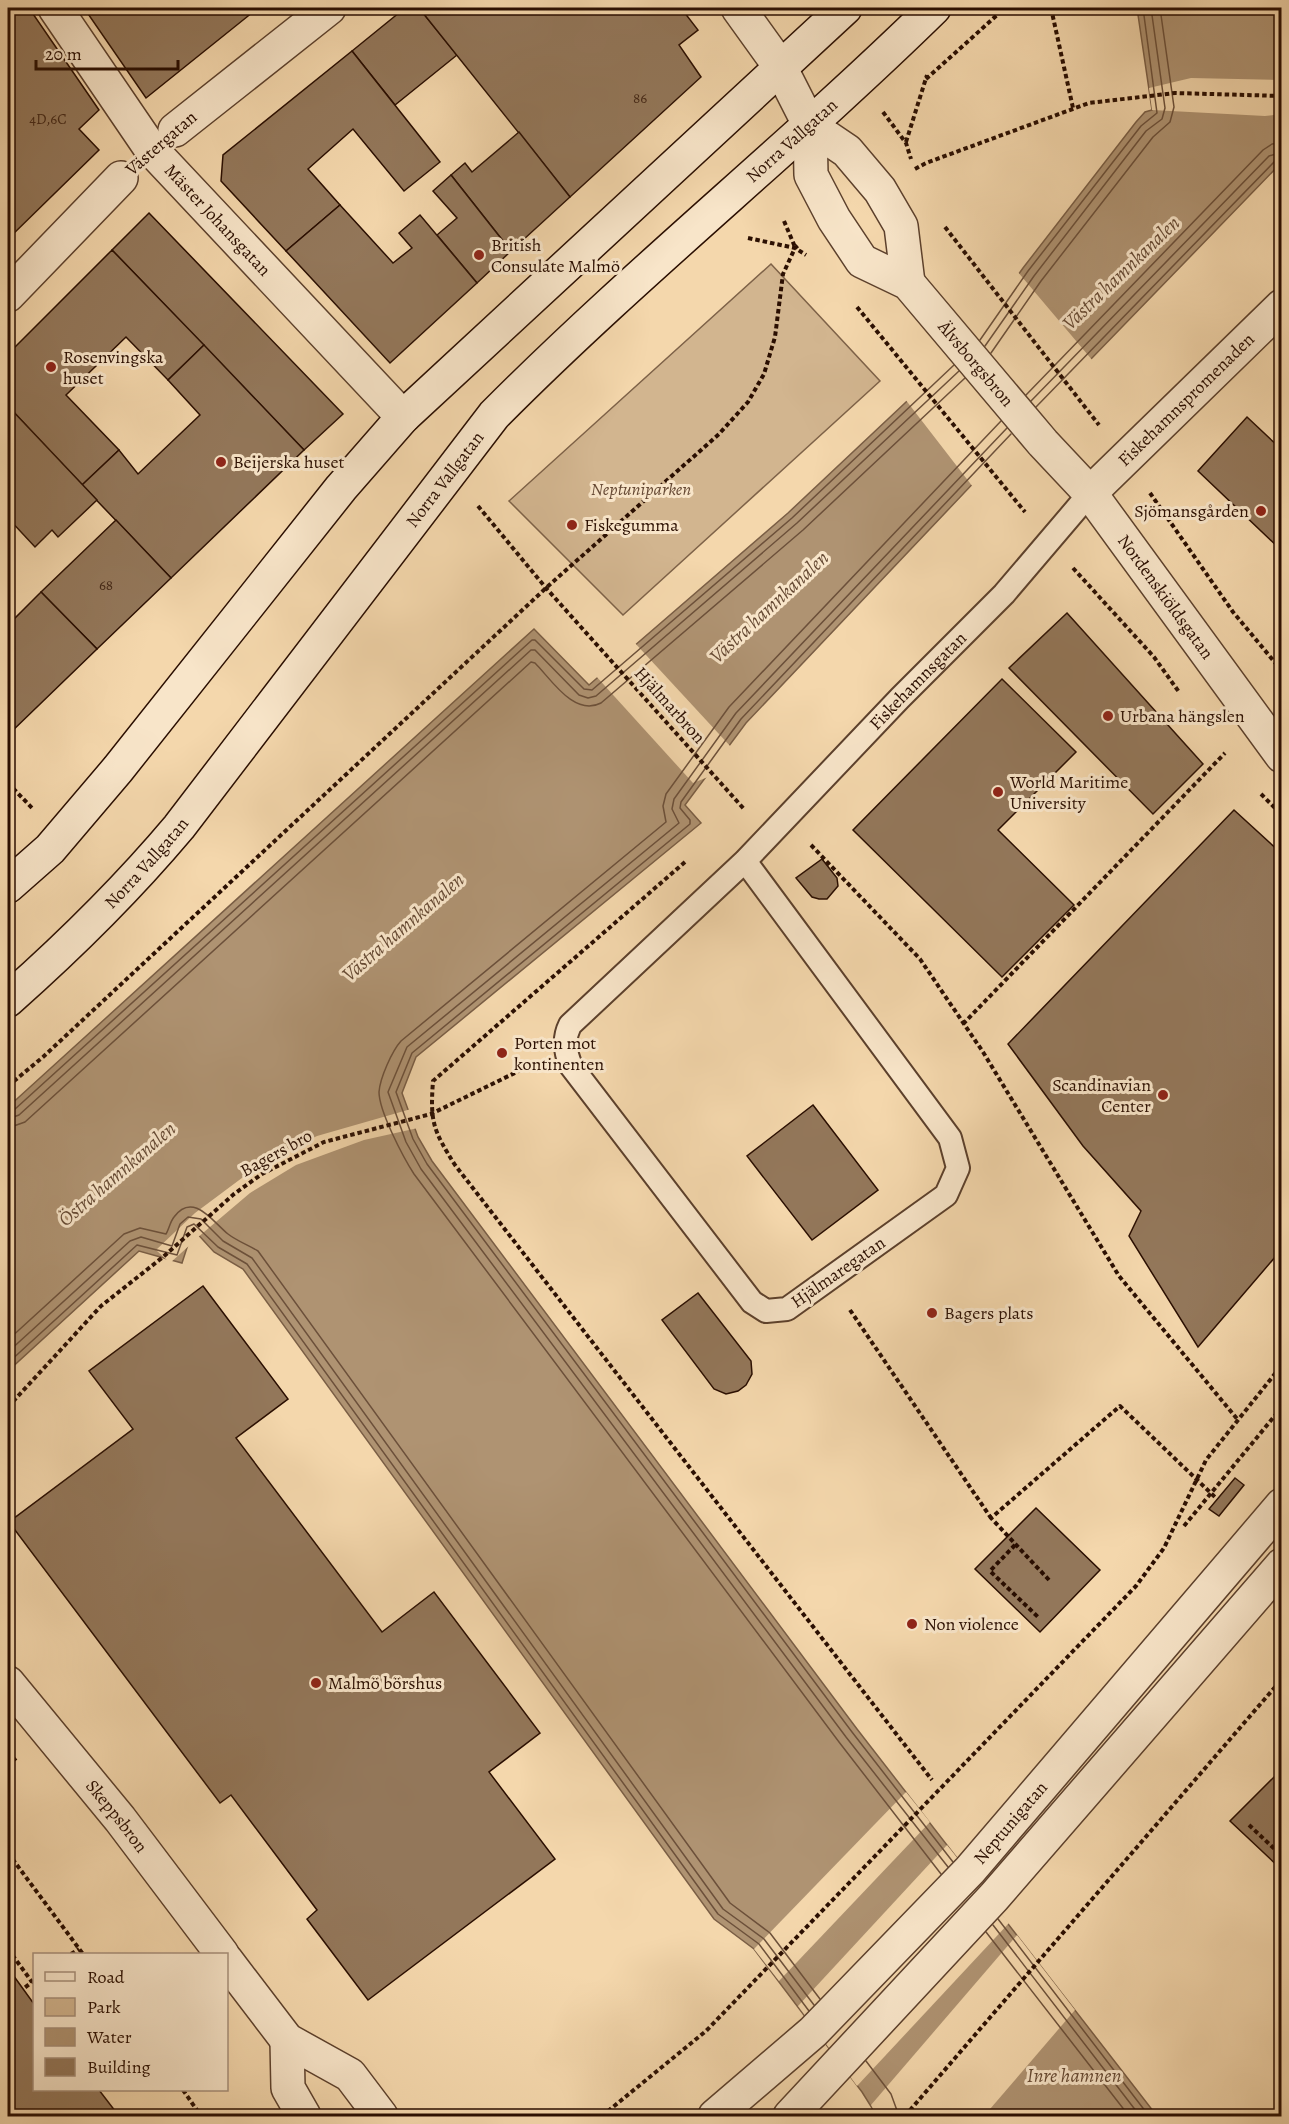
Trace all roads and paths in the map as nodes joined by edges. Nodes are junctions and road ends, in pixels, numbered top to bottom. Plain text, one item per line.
1 (56, 8) edge
2 (329, 8) edge
3 (738, 8) edge
4 (845, 8) edge
5 (934, 8) edge
6 (1005, 8) edge
7 (1051, 8) edge
8 (779, 66) junction
9 (926, 79) dead end
10 (1281, 96) edge
11 (1073, 108) junction
12 (810, 126) junction
13 (163, 139) junction
14 (926, 163) dead end
15 (795, 248) dead end
16 (961, 251) dead end
17 (908, 283) junction
18 (8, 295) edge
19 (1281, 306) edge
20 (865, 318) dead end
21 (402, 417) junction
22 (1043, 442) joint
23 (1124, 460) junction
24 (449, 472) junction
25 (1002, 485) dead end
26 (1090, 493) junction
27 (1049, 542) junction
28 (546, 588) junction
29 (1281, 671) edge
30 (1182, 696) dead end
31 (1218, 743) dead end
32 (1281, 756) edge
33 (8, 783) edge
34 (35, 811) dead end
35 (745, 811) dead end
36 (785, 818) junction
37 (692, 857) dead end
38 (745, 861) junction
39 (8, 886) edge
40 (8, 1000) edge
41 (963, 1024) junction
42 (566, 1048) junction
43 (8, 1086) edge
44 (431, 1114) junction
45 (829, 1279) junction
46 (1281, 1365) edge
47 (8, 1407) edge
48 (1281, 1407) edge
49 (1238, 1420) junction
50 (1196, 1480) junction
51 (1211, 1494) junction
52 (1216, 1498) dead end
53 (1281, 1505) edge
54 (991, 1518) junction
55 (1184, 1526) dead end
56 (1015, 1545) junction
57 (1280, 1567) edge
58 (1049, 1580) dead end
59 (1038, 1617) dead end
60 (1281, 1679) edge
61 (8, 1683) edge
62 (18, 1758) dead end
63 (8, 1765) edge
64 (932, 1780) dead end
65 (1249, 1825) dead end
66 (8, 1853) edge
67 (1281, 1856) edge
68 (8, 1949) edge
69 (79, 1949) junction
70 (73, 1953) edge
71 (82, 1953) edge
72 (221, 1953) edge
73 (228, 1963) edge
74 (33, 1981) edge
75 (23, 1989) dead end
76 (287, 2040) junction
77 (184, 2091) edge
78 (201, 2116) edge
79 (304, 2116) edge
80 (381, 2116) edge
81 (602, 2116) edge
82 (715, 2116) edge
83 (790, 2116) edge
84 (905, 2116) edge

1 - 13 street, Mäster Johansgatan
2 - 13 street, Västergatan
3 - 8 street
4 - 8 street
5 - 12 street, Norra Vallgatan
6 - 9 path
7 - 11 path
8 - 12 street
8 - 21 street
10 - 11 path
11 - 14 path
12 - 17 street
12 - 17 street
12 - 24 street, Norra Vallgatan
13 - 18 street, Västergatan
13 - 21 street, Mäster Johansgatan
15 - 28 path
16 - 23 path
17 - 22 street, Älvsborgsbron
19 - 23 street, Fiskehamnspromenaden
20 - 25 path
21 - 39 street
22 - 26 street, Nordenskiöldsgatan
23 - 26 street, Fiskehamnspromenaden
23 - 29 path
24 - 28 path, Hjälmarbron
24 - 40 street, Norra Vallgatan
26 - 27 lane, Fiskehamnsgatan
26 - 32 street, Nordenskiöldsgatan
27 - 30 path
27 - 36 lane, Fiskehamnsgatan
28 - 35 path, Hjälmarbron
28 - 43 path
31 - 41 path
33 - 34 path
36 - 38 lane, Fiskehamnsgatan
36 - 41 path
37 - 44 path
38 - 42 lane
38 - 45 lane, Hjälmaregatan
41 - 49 path
42 - 44 path, Bagers bro
42 - 45 lane, Hjälmaregatan
44 - 47 path, Bagers bro
44 - 64 path
45 - 54 path
46 - 49 path
48 - 51 path
49 - 50 path
50 - 51 path
50 - 54 path
50 - 81 path
51 - 52 path
51 - 55 path
53 - 82 street, Neptunigatan
54 - 56 path
56 - 58 path
56 - 59 path
57 - 83 street, Neptunigatan
60 - 84 path
61 - 72 street, Skeppsbron
62 - 63 path
65 - 67 path
66 - 69 path
68 - 74 path
69 - 70 path
69 - 71 path
73 - 76 street
74 - 75 path
76 - 79 street
76 - 80 street
77 - 78 path

